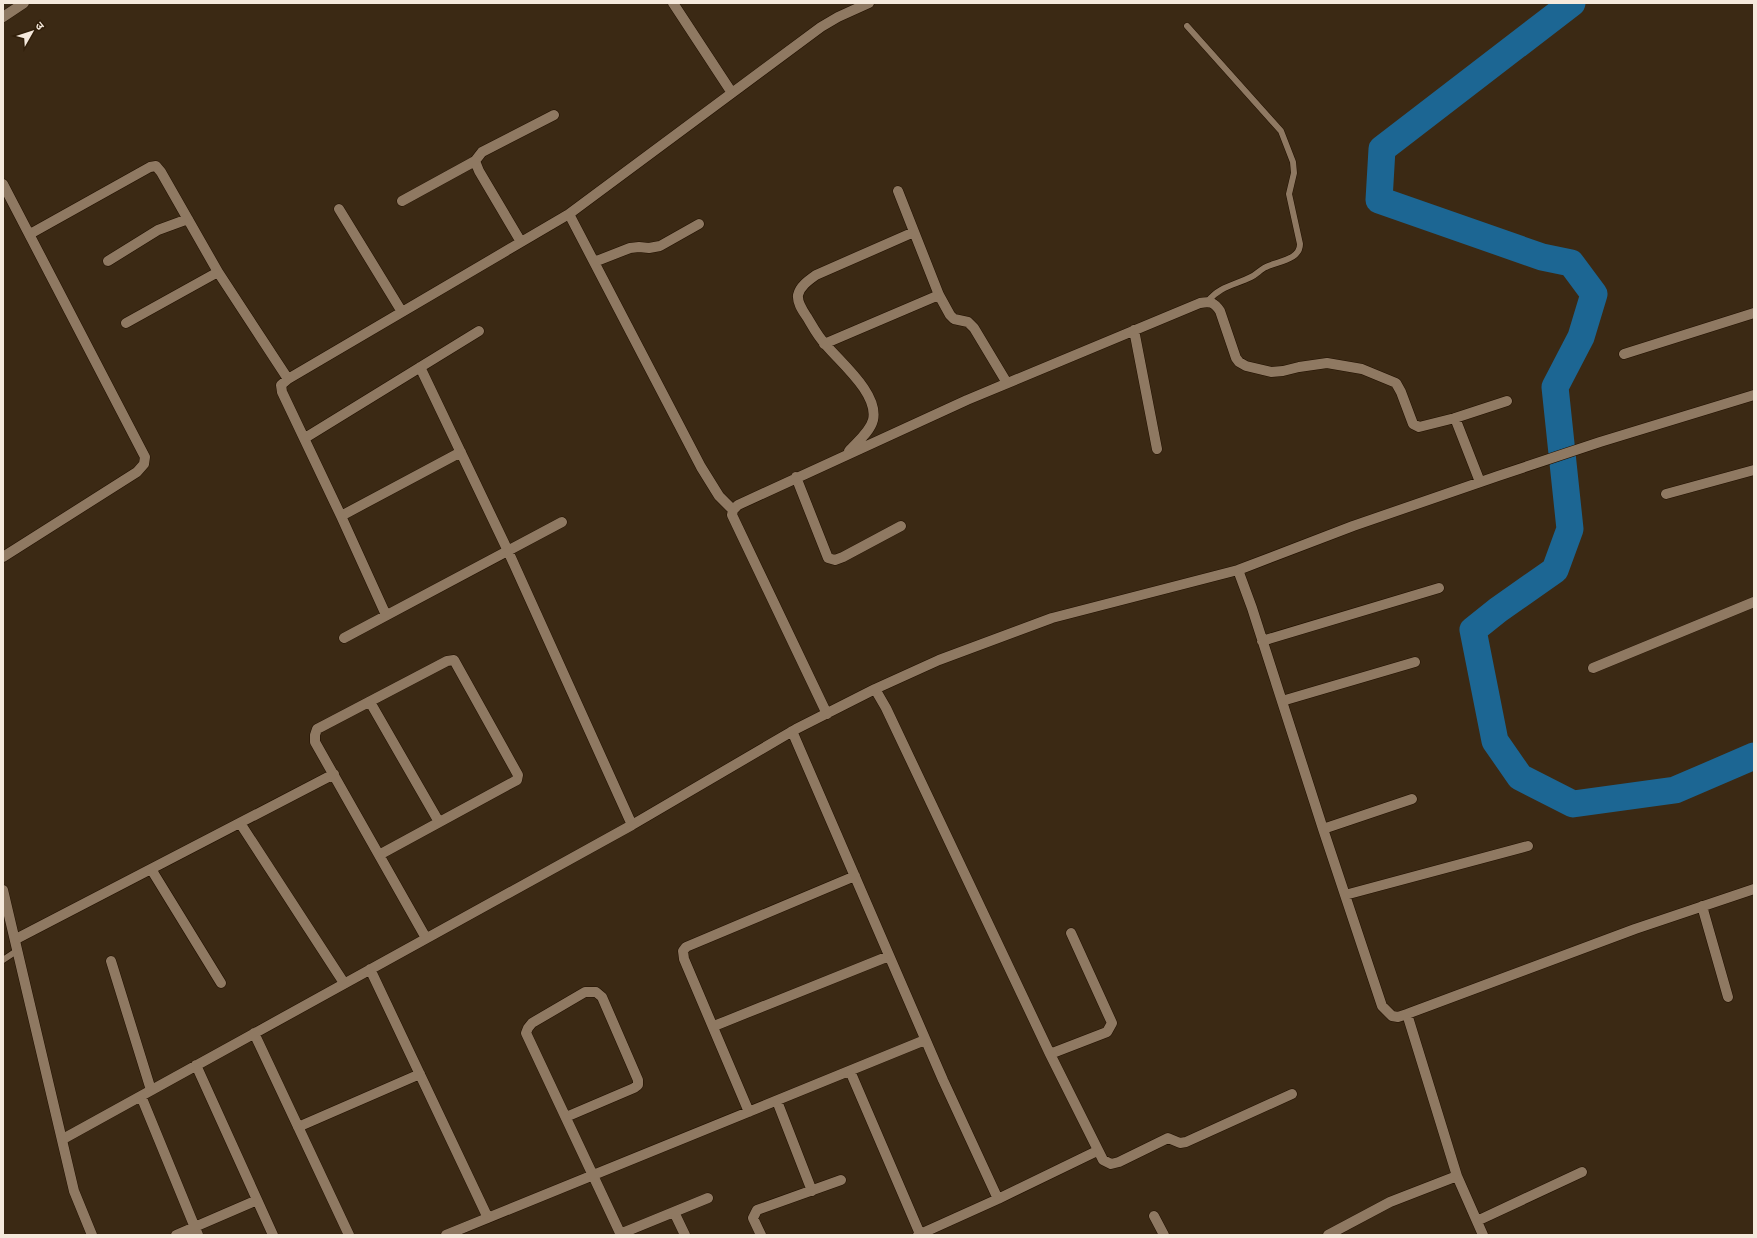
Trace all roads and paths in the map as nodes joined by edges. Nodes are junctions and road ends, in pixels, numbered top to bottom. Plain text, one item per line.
1 (24, 3) edge
2 (673, 3) edge
3 (869, 3) edge
4 (3, 17) edge
5 (1188, 26) dead end
6 (732, 93) junction
7 (554, 115) dead end
8 (475, 161) junction
9 (3, 184) edge
10 (898, 191) dead end
11 (402, 201) dead end
12 (339, 209) dead end
13 (569, 214) junction
14 (188, 218) junction
15 (699, 224) dead end
16 (914, 232) junction
17 (30, 234) junction
18 (521, 242) junction
19 (108, 260) dead end
20 (594, 262) junction
21 (218, 272) junction
22 (939, 295) junction
23 (1208, 301) junction
24 (402, 312) junction
25 (1754, 314) edge
26 (126, 323) dead end
27 (1134, 330) junction
28 (479, 332) dead end
29 (824, 344) junction
30 (1624, 354) dead end
31 (420, 367) junction
32 (288, 379) junction
33 (1006, 383) junction
34 (1754, 394) edge
35 (1507, 401) dead end
36 (1455, 418) junction
37 (305, 438) junction
38 (1157, 449) dead end
39 (461, 452) junction
40 (844, 456) junction
41 (1754, 470) edge
42 (796, 478) junction
43 (1480, 482) junction
44 (1666, 494) dead end
45 (733, 510) junction
46 (341, 516) junction
47 (562, 522) dead end
48 (901, 526) dead end
49 (508, 551) junction
50 (3, 557) edge
51 (1238, 570) junction
52 (1439, 588) dead end
53 (1754, 602) edge
54 (386, 615) junction
55 (344, 638) dead end
56 (1262, 641) junction
57 (1415, 662) dead end
58 (1593, 668) dead end
59 (875, 689) junction
60 (1282, 701) junction
61 (370, 702) junction
62 (827, 714) junction
63 (792, 732) junction
64 (334, 774) junction
65 (1412, 800) dead end
66 (439, 822) junction
67 (240, 823) junction
68 (632, 825) junction
69 (1323, 829) junction
70 (1528, 846) dead end
71 (379, 855) junction
72 (151, 869) junction
73 (855, 876) junction
74 (1754, 888) edge
75 (3, 890) edge
76 (1345, 895) junction
77 (1702, 906) junction
78 (1071, 933) dead end
79 (426, 938) junction
80 (16, 939) junction
81 (18, 950) junction
82 (889, 956) junction
83 (3, 960) edge
84 (111, 961) dead end
85 (370, 969) junction
86 (221, 983) dead end
87 (344, 983) junction
88 (1728, 997) dead end
89 (1406, 1014) junction
90 (714, 1026) junction
91 (254, 1033) junction
92 (926, 1040) junction
93 (1050, 1054) junction
94 (196, 1065) junction
95 (850, 1071) junction
96 (420, 1074) junction
97 (151, 1090) junction
98 (1292, 1094) dead end
99 (141, 1096) junction
100 (777, 1101) junction
101 (749, 1112) junction
102 (566, 1117) junction
103 (298, 1127) junction
104 (63, 1139) junction
105 (1097, 1151) junction
106 (1582, 1172) dead end
107 (593, 1175) junction
108 (1457, 1176) junction
109 (841, 1180) dead end
110 (812, 1191) junction
111 (708, 1198) dead end
112 (998, 1199) junction
113 (257, 1200) junction
114 (674, 1212) junction
115 (1154, 1216) dead end
116 (488, 1218) junction
117 (1477, 1221) junction
118 (196, 1231) edge
119 (457, 1233) edge
120 (621, 1234) edge
121 (919, 1234) edge
122 (92, 1235) edge
123 (176, 1235) edge
124 (273, 1235) edge
125 (349, 1235) edge
126 (446, 1235) edge
127 (685, 1235) edge
128 (761, 1235) edge
129 (1164, 1235) edge
130 (1328, 1235) edge
131 (1483, 1235) edge

1 - 4 street
2 - 6 street
3 - 6 street
5 - 23 lane
6 - 13 street
7 - 8 street
8 - 11 street
8 - 18 street
9 - 17 street
10 - 16 street
12 - 24 street
13 - 18 street
13 - 20 street
14 - 17 street
14 - 19 street
14 - 21 street
15 - 20 street
16 - 22 street
16 - 29 street
17 - 50 street
18 - 24 street
20 - 45 street
21 - 26 street
21 - 32 street
22 - 29 street
22 - 33 street
23 - 27 street
23 - 36 street
24 - 32 street
25 - 30 street
27 - 33 street
27 - 38 street
28 - 31 street
29 - 40 street
31 - 37 street
31 - 39 street
32 - 37 street
33 - 40 street
34 - 43 street
35 - 36 street
36 - 43 street
37 - 46 street
39 - 46 street
39 - 49 street
40 - 42 street
41 - 44 street
42 - 45 street
42 - 48 street
43 - 51 street
45 - 62 street
46 - 54 street
47 - 49 street
49 - 54 street
49 - 68 street
51 - 56 street
51 - 59 street
52 - 56 street
53 - 58 street
54 - 55 street
56 - 60 street
57 - 60 street
59 - 62 street
59 - 93 street
60 - 69 street
61 - 64 street
61 - 66 street
61 - 66 street
62 - 63 street
63 - 68 street
63 - 73 street
64 - 67 street
64 - 71 street
65 - 69 street
66 - 71 street
67 - 72 street
67 - 87 street
68 - 79 street
69 - 76 street
70 - 76 street
71 - 79 street
72 - 80 street
72 - 86 street
73 - 82 street
73 - 90 street
74 - 77 street
75 - 80 street
76 - 89 street
77 - 88 street
77 - 89 street
78 - 93 street
79 - 85 street
80 - 81 street
81 - 83 lane
81 - 104 street
82 - 90 street
82 - 92 street
84 - 97 street
85 - 87 street
85 - 96 street
87 - 91 street
89 - 108 street
90 - 101 street
91 - 94 street
91 - 103 street
92 - 95 street
92 - 112 street
93 - 105 street
94 - 97 street
94 - 113 street
95 - 100 street
95 - 121 street
96 - 103 street
96 - 116 street
97 - 99 street
98 - 105 street
99 - 104 street
99 - 118 street
100 - 101 street
100 - 110 street
101 - 107 street
102 - 102 street
102 - 107 street
103 - 125 street
104 - 122 street
105 - 112 street
106 - 117 street
107 - 116 street
107 - 120 street
108 - 117 street
108 - 130 street
109 - 110 street
110 - 128 street
111 - 114 street
112 - 121 street
113 - 118 street
113 - 124 street
114 - 120 street
114 - 127 street
115 - 129 street
116 - 119 street
117 - 131 street
118 - 123 street
119 - 126 street

